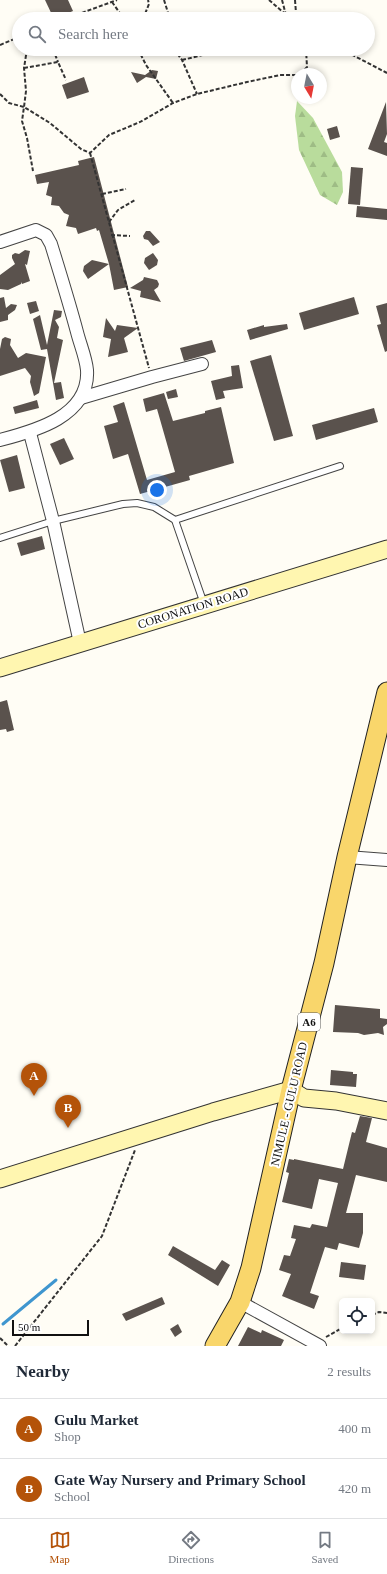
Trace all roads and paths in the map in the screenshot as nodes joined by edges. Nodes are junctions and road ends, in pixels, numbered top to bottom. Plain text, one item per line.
1 (117, 0) edge
2 (148, 0) edge
3 (164, 0) edge
4 (269, 0) edge
5 (282, 0) edge
6 (295, 0) edge
7 (112, 2) junction
8 (84, 12) edge
9 (119, 12) edge
10 (146, 12) edge
11 (168, 12) edge
12 (281, 12) edge
13 (285, 12) edge
14 (296, 12) edge
15 (12, 40) edge
16 (0, 45) edge
17 (26, 56) edge
18 (56, 56) edge
19 (141, 56) edge
20 (179, 56) edge
21 (199, 56) edge
22 (306, 56) edge
23 (354, 56) edge
24 (182, 60) junction
25 (58, 62) junction
26 (24, 68) junction
27 (306, 68) edge
28 (387, 73) edge
29 (291, 75) edge
30 (66, 80) dead end
31 (0, 94) edge
32 (197, 94) junction
33 (173, 103) junction
34 (24, 107) junction
35 (90, 153) junction
36 (33, 171) dead end
37 (126, 189) dead end
38 (102, 194) junction
39 (135, 200) dead end
40 (109, 223) junction
41 (111, 235) junction
42 (130, 236) dead end
43 (0, 242) edge
44 (202, 364) dead end
45 (152, 377) junction
46 (81, 398) junction
47 (30, 433) junction
48 (0, 440) edge
49 (340, 466) dead end
50 (175, 520) junction
51 (54, 521) junction
52 (0, 538) edge
53 (387, 549) edge
54 (204, 604) junction
55 (80, 643) junction
56 (0, 668) edge
57 (387, 692) edge
58 (347, 857) junction
59 (387, 860) edge
60 (295, 1097) junction
61 (387, 1111) edge
62 (135, 1148) junction
63 (0, 1179) edge
64 (0, 1190) edge
65 (240, 1302) junction
66 (387, 1313) edge
67 (375, 1314) edge
68 (339, 1330) edge
69 (0, 1338) edge
70 (317, 1344) edge
71 (8, 1346) edge
72 (15, 1346) edge
73 (215, 1346) edge

1 - 7 path
2 - 10 path
3 - 11 path
4 - 12 path
5 - 13 path
6 - 14 path
7 - 8 path
7 - 9 path
15 - 16 path
17 - 26 path
18 - 25 path
19 - 33 path
20 - 24 path
21 - 24 path
22 - 27 path
23 - 28 path
24 - 32 path
25 - 26 path
25 - 30 path
26 - 34 path
29 - 32 path
31 - 34 path
32 - 33 path
33 - 35 path
34 - 35 path
34 - 36 path
35 - 38 path
37 - 38 path
38 - 40 path
39 - 40 path
40 - 41 path
41 - 42 path
41 - 45 path
43 - 46 street
44 - 45 street
45 - 46 street
46 - 47 street
47 - 48 street
47 - 51 street
49 - 50 lane
50 - 51 lane
50 - 54 lane
51 - 52 lane
51 - 55 street
53 - 54 street, CORONATION ROAD
54 - 55 street, CORONATION ROAD
55 - 56 street, CORONATION ROAD
57 - 58 main road, NIMULE - GULU ROAD / A6
58 - 59 street
58 - 60 main road, NIMULE - GULU ROAD / A6
60 - 61 street
60 - 62 street
60 - 63 street
60 - 65 main road, NIMULE - GULU ROAD / A6
62 - 64 street
62 - 72 path
65 - 70 street
65 - 73 main road, NIMULE - GULU ROAD / A6
66 - 67 path
68 - 70 path
69 - 71 path

